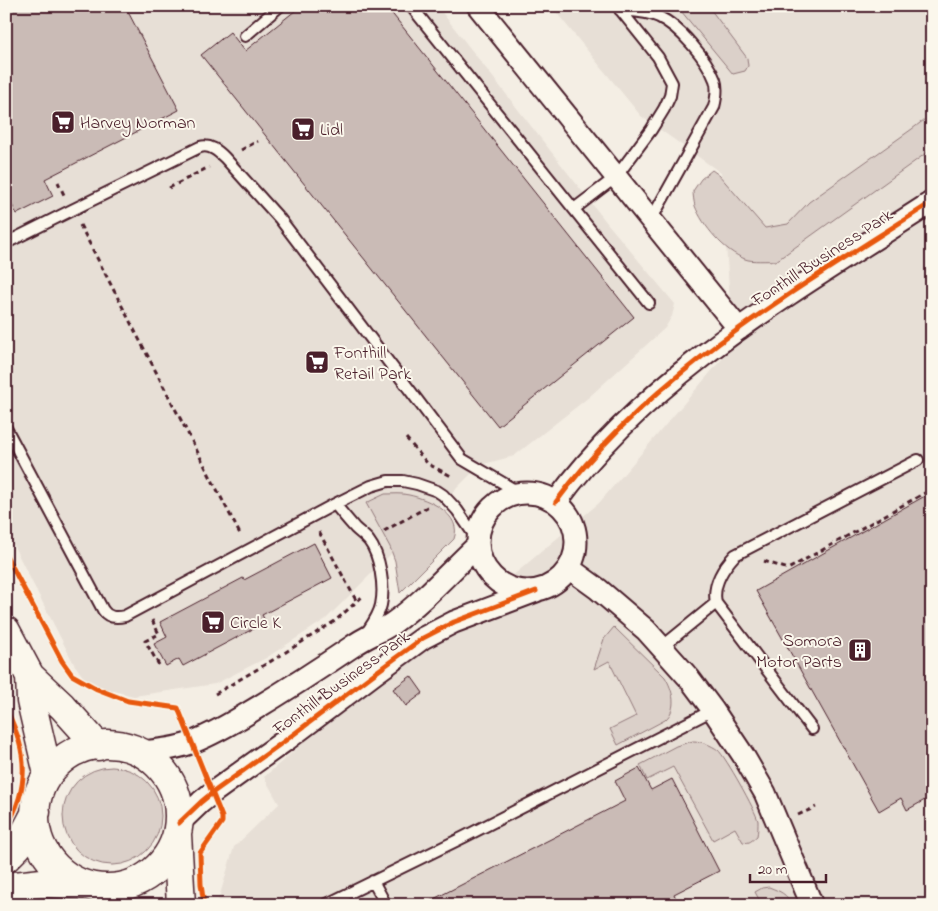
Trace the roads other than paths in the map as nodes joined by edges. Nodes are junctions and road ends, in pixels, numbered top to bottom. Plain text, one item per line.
1 (280, 6) edge
2 (411, 6) edge
3 (478, 6) edge
4 (621, 7) edge
5 (245, 36) dead end
6 (616, 177) junction
7 (932, 202) edge
8 (574, 209) junction
9 (650, 220) junction
10 (6, 243) edge
11 (648, 303) dead end
12 (738, 329) junction
13 (6, 428) edge
14 (918, 460) dead end
15 (520, 492) junction
16 (556, 502) junction
17 (335, 504) junction
18 (477, 542) junction
19 (569, 568) junction
20 (536, 591) junction
21 (716, 603) junction
22 (6, 631) edge
23 (363, 639) junction
24 (662, 647) junction
25 (30, 676) junction
26 (714, 710) junction
27 (812, 729) dead end
28 (98, 746) junction
29 (141, 752) junction
30 (48, 774) junction
31 (36, 812) junction
32 (178, 828) junction
33 (6, 858) edge
34 (373, 881) junction
35 (86, 885) junction
36 (6, 888) edge
37 (129, 896) edge
38 (181, 905) edge
39 (325, 905) edge
40 (386, 905) edge
41 (812, 905) edge

1 - 5 lane
2 - 8 lane
3 - 6 street
4 - 6 lane
4 - 9 lane
6 - 8 lane
6 - 9 street
7 - 12 street, Fonthill Business Park
8 - 11 lane
9 - 12 street
10 - 15 lane
12 - 16 street, Fonthill Business Park
13 - 17 lane
14 - 21 lane
15 - 16 street
15 - 18 street, Fonthill Business Park
16 - 19 street
17 - 18 lane
17 - 23 lane
18 - 20 street
18 - 23 street, Fonthill Business Park
19 - 20 street, Fonthill Business Park
19 - 24 street
20 - 32 street, Fonthill Business Park
21 - 24 lane
21 - 27 lane
22 - 25 main road
23 - 29 street, Fonthill Business Park
24 - 26 street
25 - 28 main road
25 - 30 main road
26 - 34 lane
26 - 41 street
28 - 29 main road
28 - 30 main road
29 - 32 main road
30 - 31 main road
31 - 33 main road
31 - 35 main road
32 - 37 main road
32 - 38 main road
34 - 39 lane
34 - 40 lane
35 - 36 main road
35 - 37 main road

